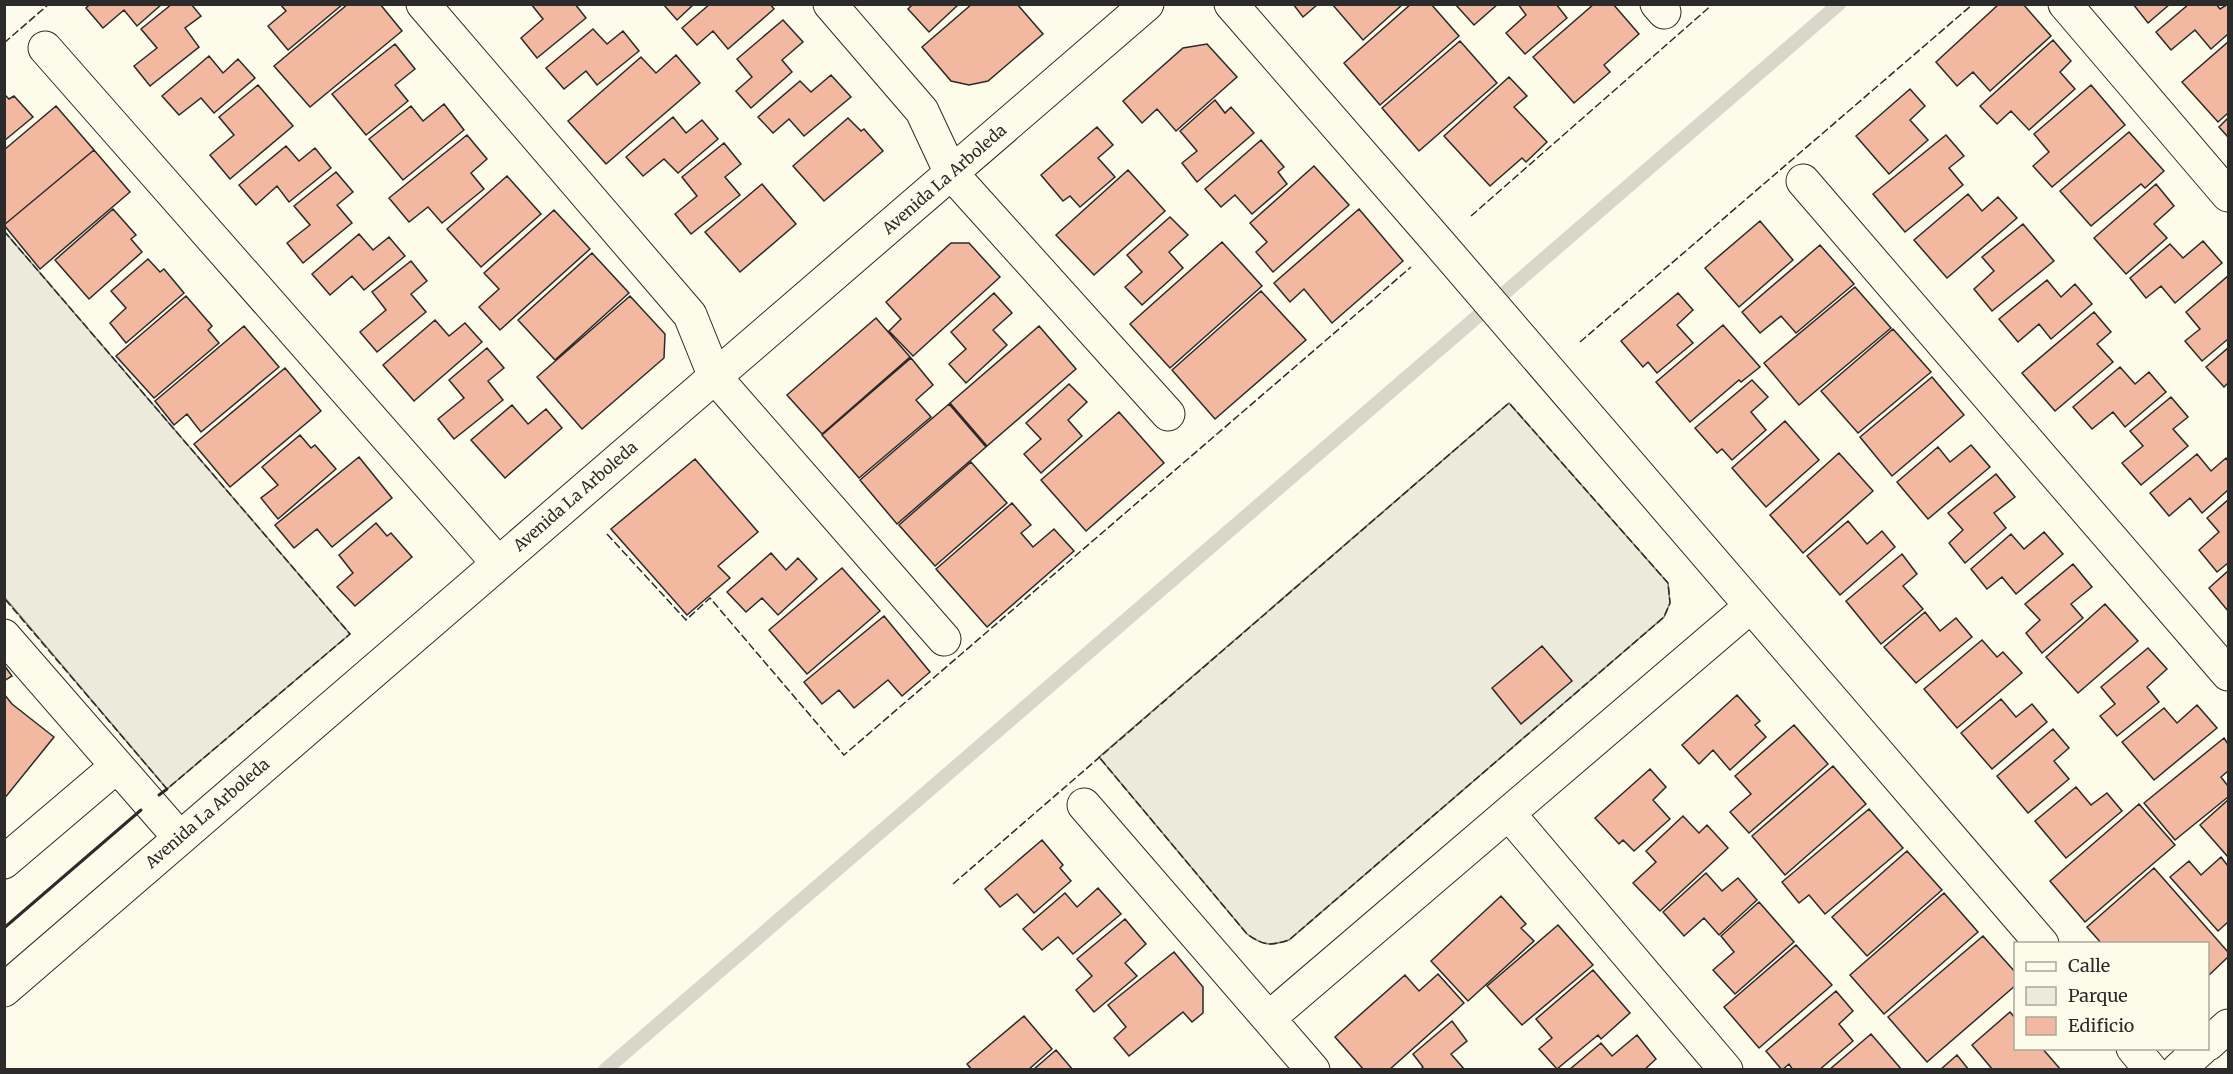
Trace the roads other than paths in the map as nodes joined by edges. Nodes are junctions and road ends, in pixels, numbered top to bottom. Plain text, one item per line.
1 (423, 4) edge
2 (830, 4) edge
3 (1148, 4) edge
4 (1231, 4) edge
5 (2065, 4) edge
6 (45, 48) dead end
7 (951, 173) junction
8 (1803, 181) dead end
9 (2229, 195) edge
10 (715, 377) junction
11 (1168, 414) dead end
12 (498, 563) junction
13 (1751, 606) junction
14 (4, 636) edge
15 (944, 639) dead end
16 (2229, 675) edge
17 (117, 766) junction
18 (1084, 805) dead end
19 (1509, 814) junction
20 (179, 837) junction
21 (4, 862) edge
22 (2040, 942) edge
23 (4, 990) edge
24 (1269, 1018) junction
25 (2229, 1026) edge
26 (2209, 1043) edge
27 (2135, 1050) edge
28 (2200, 1050) edge
29 (1313, 1070) edge
30 (1726, 1070) edge
31 (2151, 1070) edge
32 (2178, 1070) edge

1 - 10 street
2 - 7 street
3 - 7 street, Avenida La Arboleda
4 - 13 street
5 - 9 street
6 - 12 street
7 - 10 street, Avenida La Arboleda
7 - 11 street
8 - 16 street
10 - 12 street, Avenida La Arboleda
10 - 15 street
12 - 20 street, Avenida La Arboleda
13 - 19 street
13 - 22 street
14 - 17 street
17 - 20 street
17 - 21 street
18 - 24 street
19 - 24 street
19 - 30 street
20 - 23 street, Avenida La Arboleda
24 - 29 street
25 - 26 street
27 - 31 street
28 - 32 street

